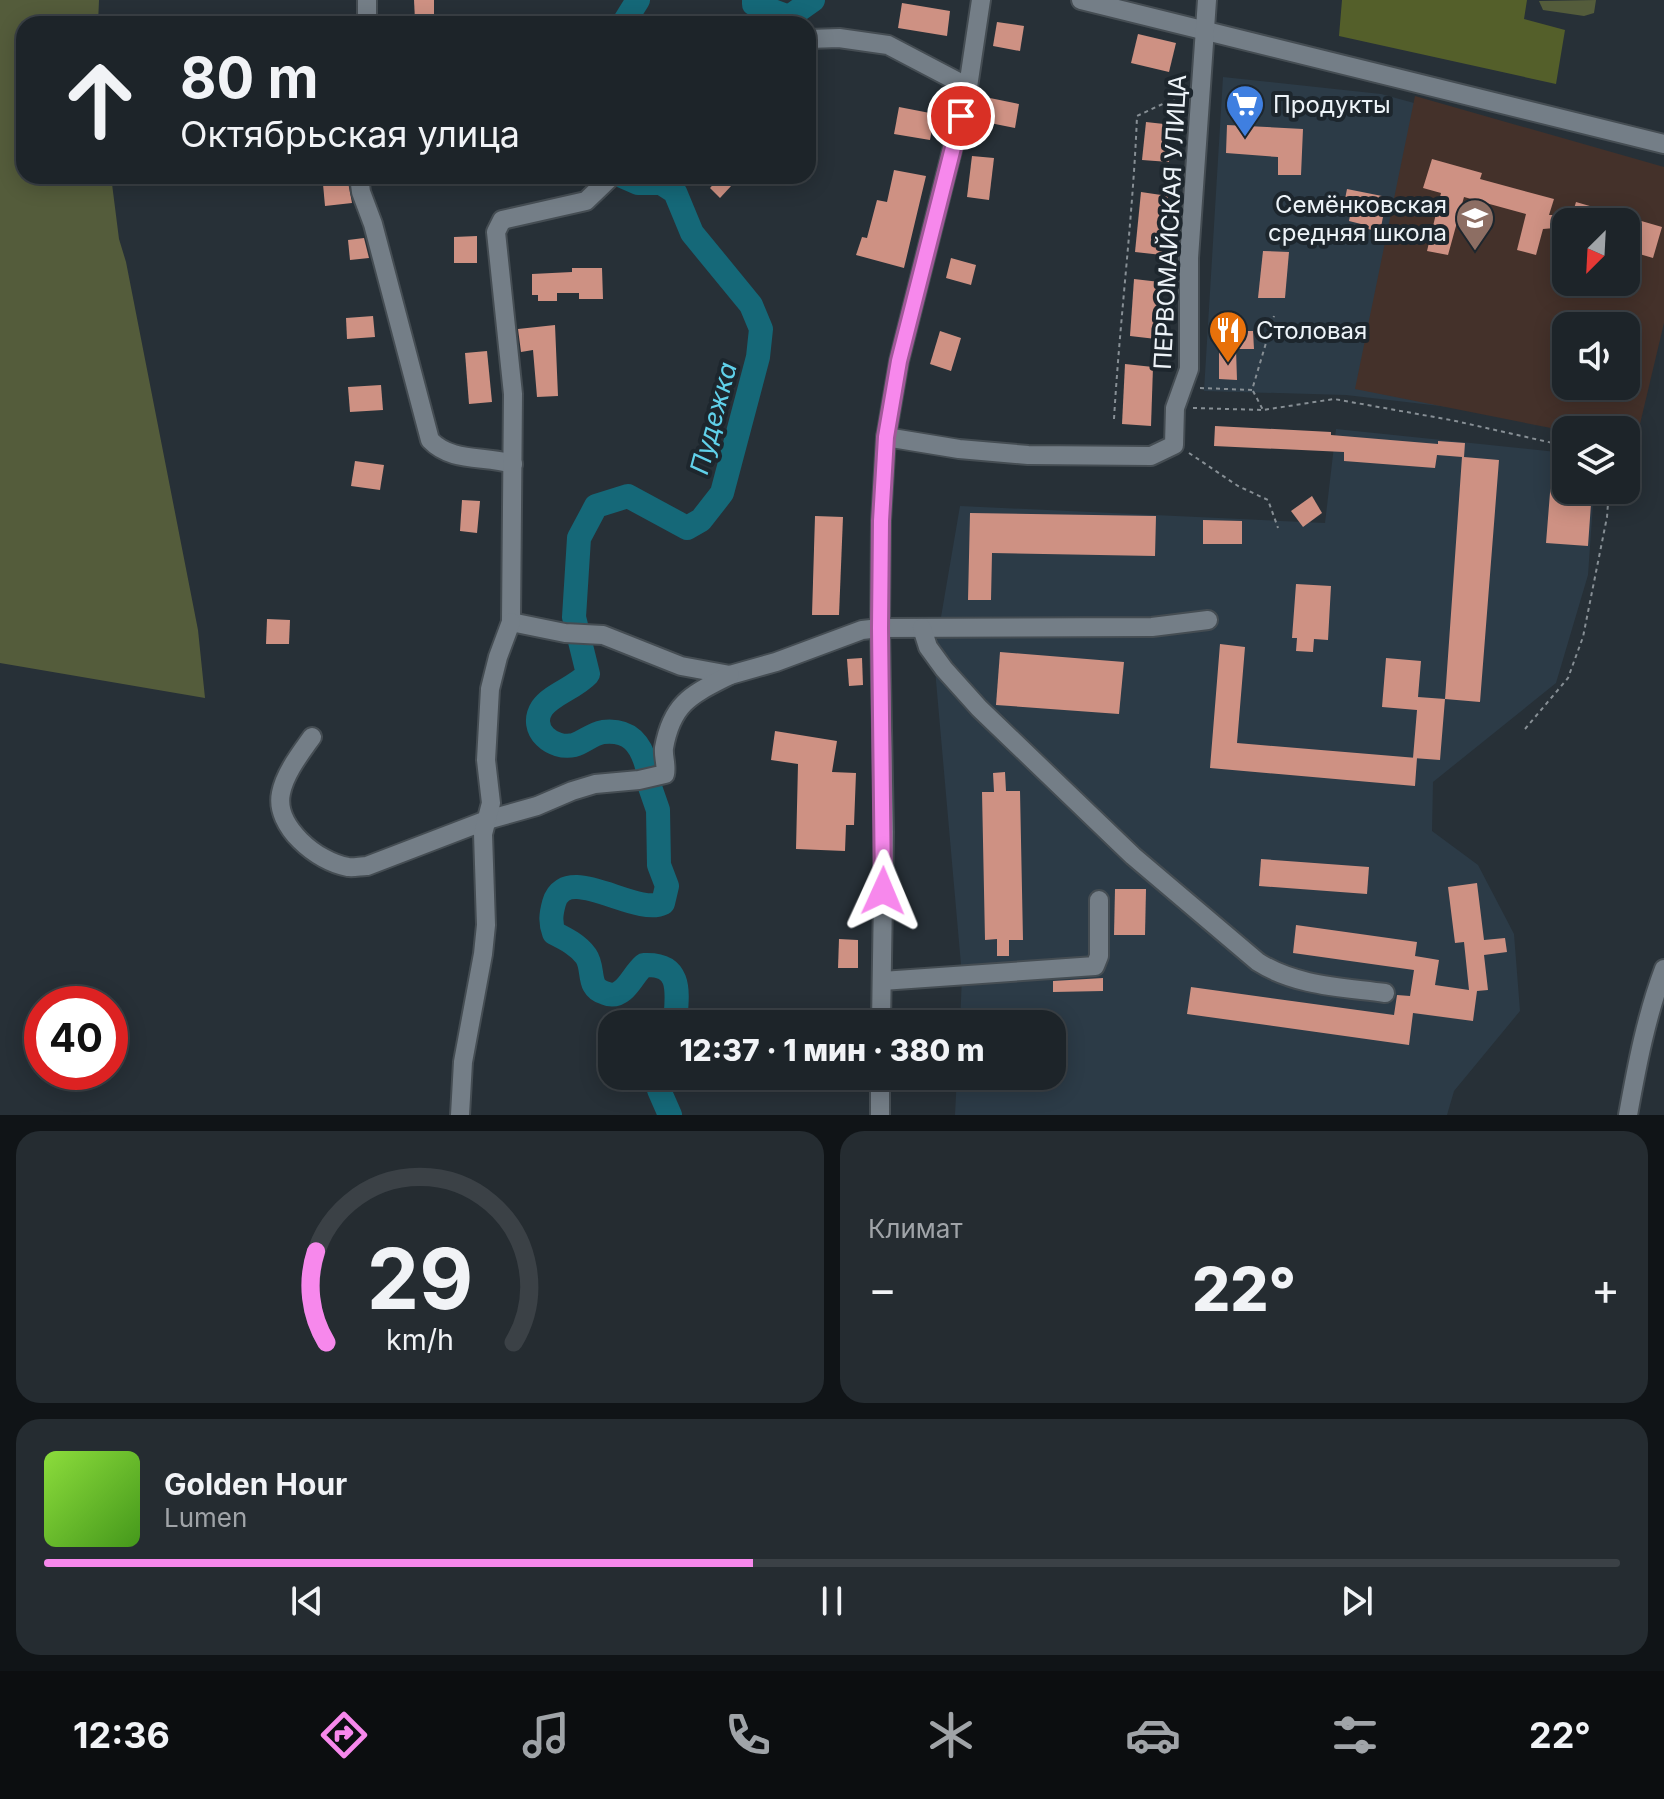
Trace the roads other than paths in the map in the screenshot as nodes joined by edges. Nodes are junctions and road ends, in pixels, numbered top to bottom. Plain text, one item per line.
1 (981, 0) edge
2 (1081, 0) edge
3 (1207, 0) edge
4 (1205, 31) junction
5 (816, 39) edge
6 (968, 87) junction
7 (1664, 144) edge
8 (360, 184) edge
9 (603, 184) edge
10 (886, 437) junction
11 (513, 464) junction
12 (1208, 620) dead end
13 (511, 622) junction
14 (880, 628) junction
15 (922, 628) junction
16 (730, 675) junction
17 (312, 737) dead end
18 (487, 820) junction
19 (1099, 900) dead end
20 (1664, 969) edge
21 (882, 981) junction
22 (1385, 993) dead end
23 (881, 1010) edge
24 (880, 1090) edge
25 (460, 1115) edge
26 (880, 1115) edge
27 (1628, 1115) edge

1 - 6 street
2 - 4 street
3 - 4 street, ПЕРВОМАЙСКАЯ УЛИЦА
4 - 7 street
4 - 10 street, ПЕРВОМАЙСКАЯ УЛИЦА
5 - 6 street
6 - 10 street
8 - 11 street
9 - 11 street
10 - 14 street
11 - 13 street
12 - 15 street
13 - 16 street
13 - 18 street
14 - 15 street
14 - 16 street
14 - 21 street
15 - 22 street
16 - 18 street
17 - 18 street
18 - 25 street
19 - 21 street
20 - 27 street
21 - 23 street
24 - 26 street

